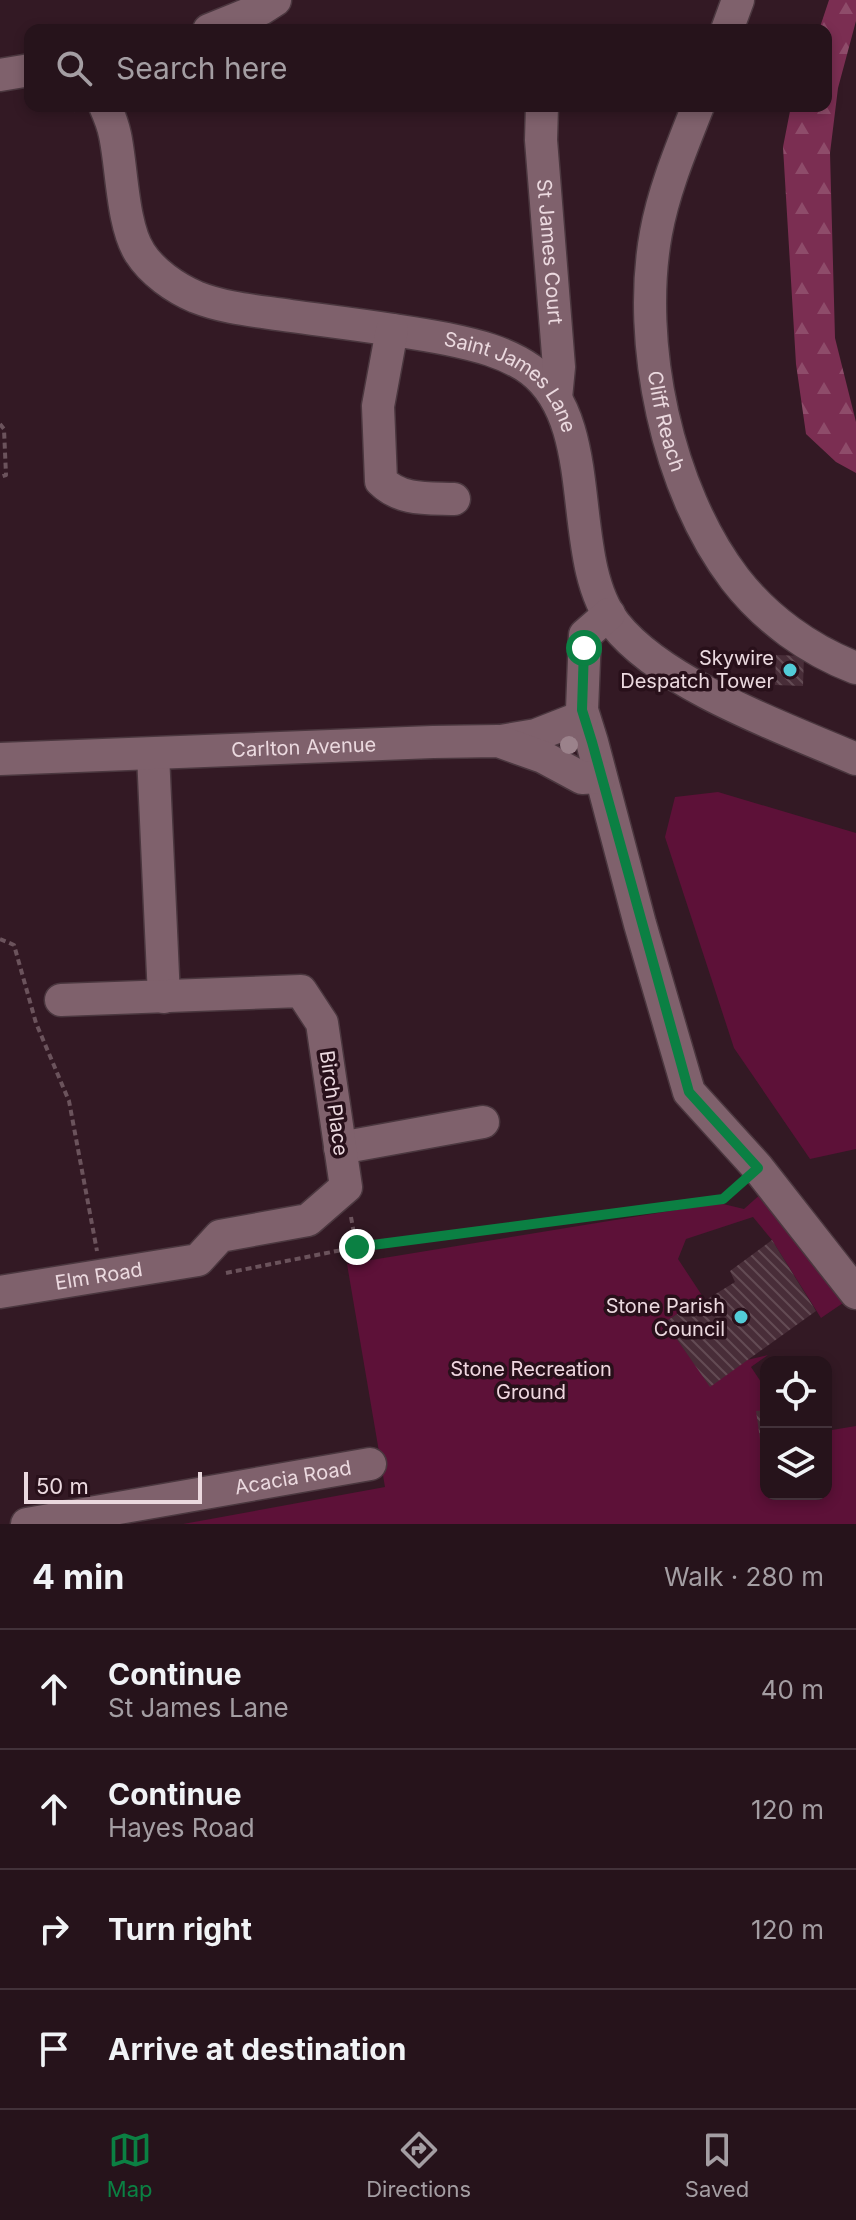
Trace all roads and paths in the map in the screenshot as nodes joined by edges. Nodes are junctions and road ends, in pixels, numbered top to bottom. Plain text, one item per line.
1 (275, 0) edge
2 (738, 0) edge
3 (224, 24) edge
4 (729, 24) edge
5 (24, 71) edge
6 (0, 75) edge
7 (542, 112) edge
8 (696, 112) edge
9 (95, 116) edge
10 (392, 330) junction
11 (556, 398) junction
12 (0, 424) edge
13 (0, 477) edge
14 (454, 499) dead end
15 (609, 614) junction
16 (856, 668) edge
17 (582, 717) junction
18 (498, 741) junction
19 (153, 754) junction
20 (0, 759) edge
21 (856, 759) edge
22 (600, 777) junction
23 (0, 939) edge
24 (164, 997) junction
25 (61, 1000) dead end
26 (483, 1122) dead end
27 (340, 1148) junction
28 (758, 1168) junction
29 (346, 1187) junction
30 (357, 1247) junction
31 (198, 1260) junction
32 (359, 1262) dead end
33 (102, 1276) junction
34 (0, 1292) edge
35 (856, 1293) edge
36 (370, 1464) dead end
37 (27, 1524) edge

1 - 3 street
2 - 4 street
5 - 6 street
7 - 11 street, St James Court
8 - 16 street, Cliff Reach
9 - 10 street, Saint James Lane
10 - 11 street, Saint James Lane
10 - 14 street
11 - 15 street, Saint James Lane
12 - 13 path
15 - 17 street
15 - 21 street, Saint James Lane
17 - 18 street
17 - 22 street
18 - 19 street, Carlton Avenue
18 - 22 street, Carlton Avenue
19 - 20 street, Carlton Avenue
19 - 24 street
22 - 28 street
23 - 33 path
24 - 25 street, Birch Place
24 - 27 street, Birch Place
26 - 27 street
27 - 29 street, Birch Place
28 - 30 path
28 - 35 street
29 - 30 path
29 - 31 street
30 - 31 path
30 - 32 path
31 - 33 street, Elm Road
33 - 34 street, Elm Road
36 - 37 street, Acacia Road

